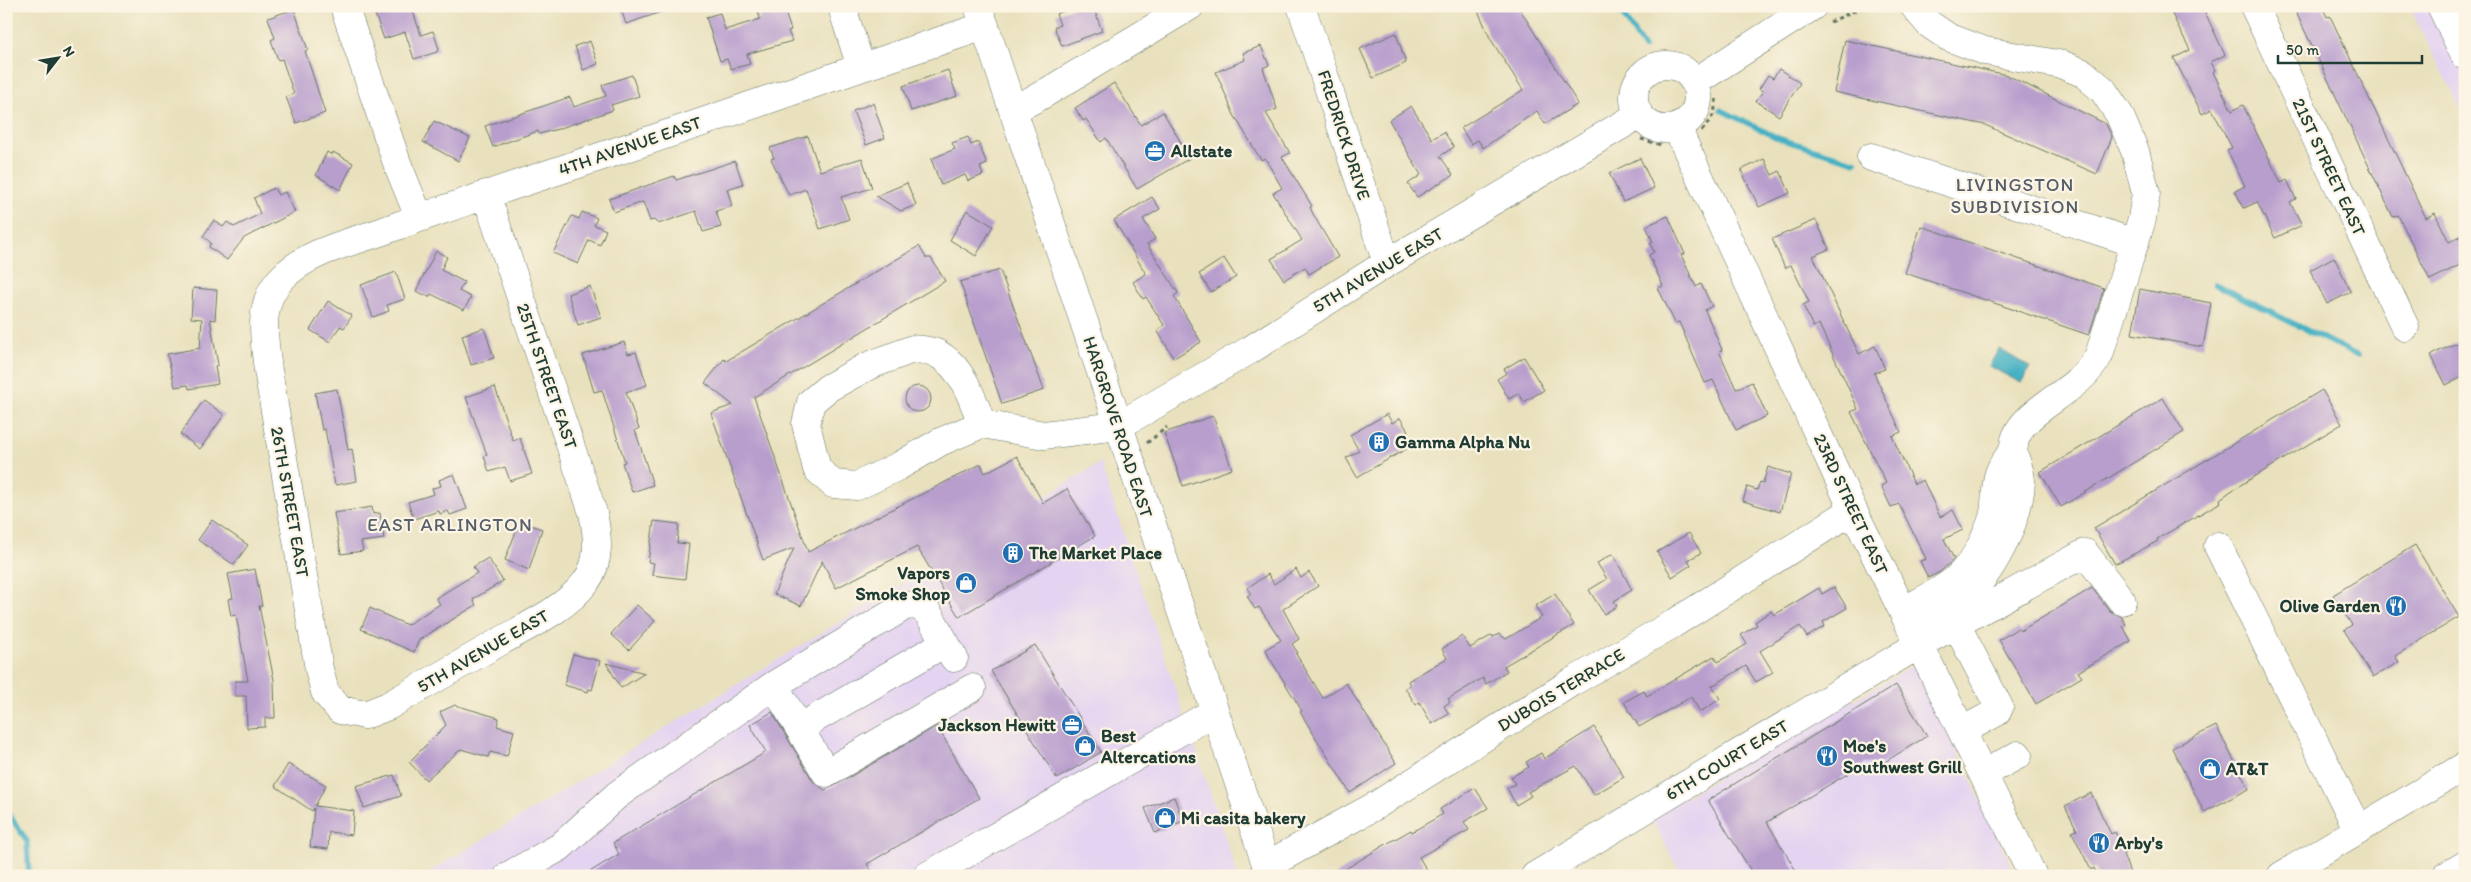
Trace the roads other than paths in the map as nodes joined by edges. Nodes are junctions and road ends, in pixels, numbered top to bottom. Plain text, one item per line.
1 (344, 6) edge
2 (847, 6) edge
3 (1190, 6) edge
4 (1301, 6) edge
5 (1813, 6) edge
6 (1914, 6) edge
7 (2254, 6) edge
8 (2441, 6) edge
9 (982, 16) edge
10 (2465, 56) edge
11 (861, 67) junction
12 (1695, 82) junction
13 (1013, 110) junction
14 (1639, 115) junction
15 (1678, 128) junction
16 (1871, 157) dead end
17 (486, 194) junction
18 (419, 217) junction
19 (2134, 243) junction
20 (1387, 264) junction
21 (281, 279) joint
22 (2405, 327) dead end
23 (982, 424) junction
24 (1118, 426) junction
25 (1853, 510) junction
26 (2218, 546) dead end
27 (596, 560) joint
28 (2122, 601) dead end
29 (1956, 624) junction
30 (1911, 627) junction
31 (774, 685) junction
32 (972, 688) dead end
33 (353, 712) joint
34 (1214, 712) junction
35 (799, 728) junction
36 (1962, 731) junction
37 (2018, 755) dead end
38 (2465, 766) edge
39 (1983, 774) junction
40 (2358, 830) junction
41 (2465, 865) edge
42 (1268, 871) edge
43 (508, 876) edge
44 (927, 876) edge
45 (1535, 876) edge
46 (2033, 876) edge
47 (2281, 876) edge
48 (2446, 876) edge

1 - 18 main road
2 - 11 main road
3 - 13 main road
4 - 20 main road, FREDRICK DRIVE
5 - 12 main road
6 - 19 main road
7 - 22 main road, 21ST STREET EAST
8 - 10 main road
9 - 11 main road, 4TH AVENUE EAST
9 - 13 main road, HARGROVE ROAD EAST
11 - 17 main road, 4TH AVENUE EAST
12 - 14 main road
12 - 15 main road
13 - 24 main road, HARGROVE ROAD EAST
14 - 15 main road
14 - 20 main road, 5TH AVENUE EAST
15 - 25 main road, 23RD STREET EAST
16 - 19 main road
17 - 18 main road, 4TH AVENUE EAST
17 - 27 main road, 25TH STREET EAST
18 - 21 main road, 4TH AVENUE EAST
19 - 30 main road
20 - 24 main road, 5TH AVENUE EAST
21 - 33 main road, 26TH STREET EAST
23 - 23 main road
23 - 24 main road
24 - 34 main road, HARGROVE ROAD EAST
25 - 30 main road, 23RD STREET EAST
25 - 42 main road, DUBOIS TERRACE
26 - 40 main road
27 - 33 main road, 5TH AVENUE EAST
28 - 29 main road
29 - 30 main road
29 - 36 main road
30 - 36 main road, 23RD STREET EAST
30 - 45 main road, 6TH COURT EAST
31 - 35 main road
31 - 35 main road
31 - 43 main road
32 - 35 main road
34 - 42 main road, HARGROVE ROAD EAST
34 - 44 main road
36 - 39 main road, 23RD STREET EAST
37 - 39 main road
38 - 40 main road
39 - 46 main road, 23RD STREET EAST
40 - 47 main road
41 - 48 main road

